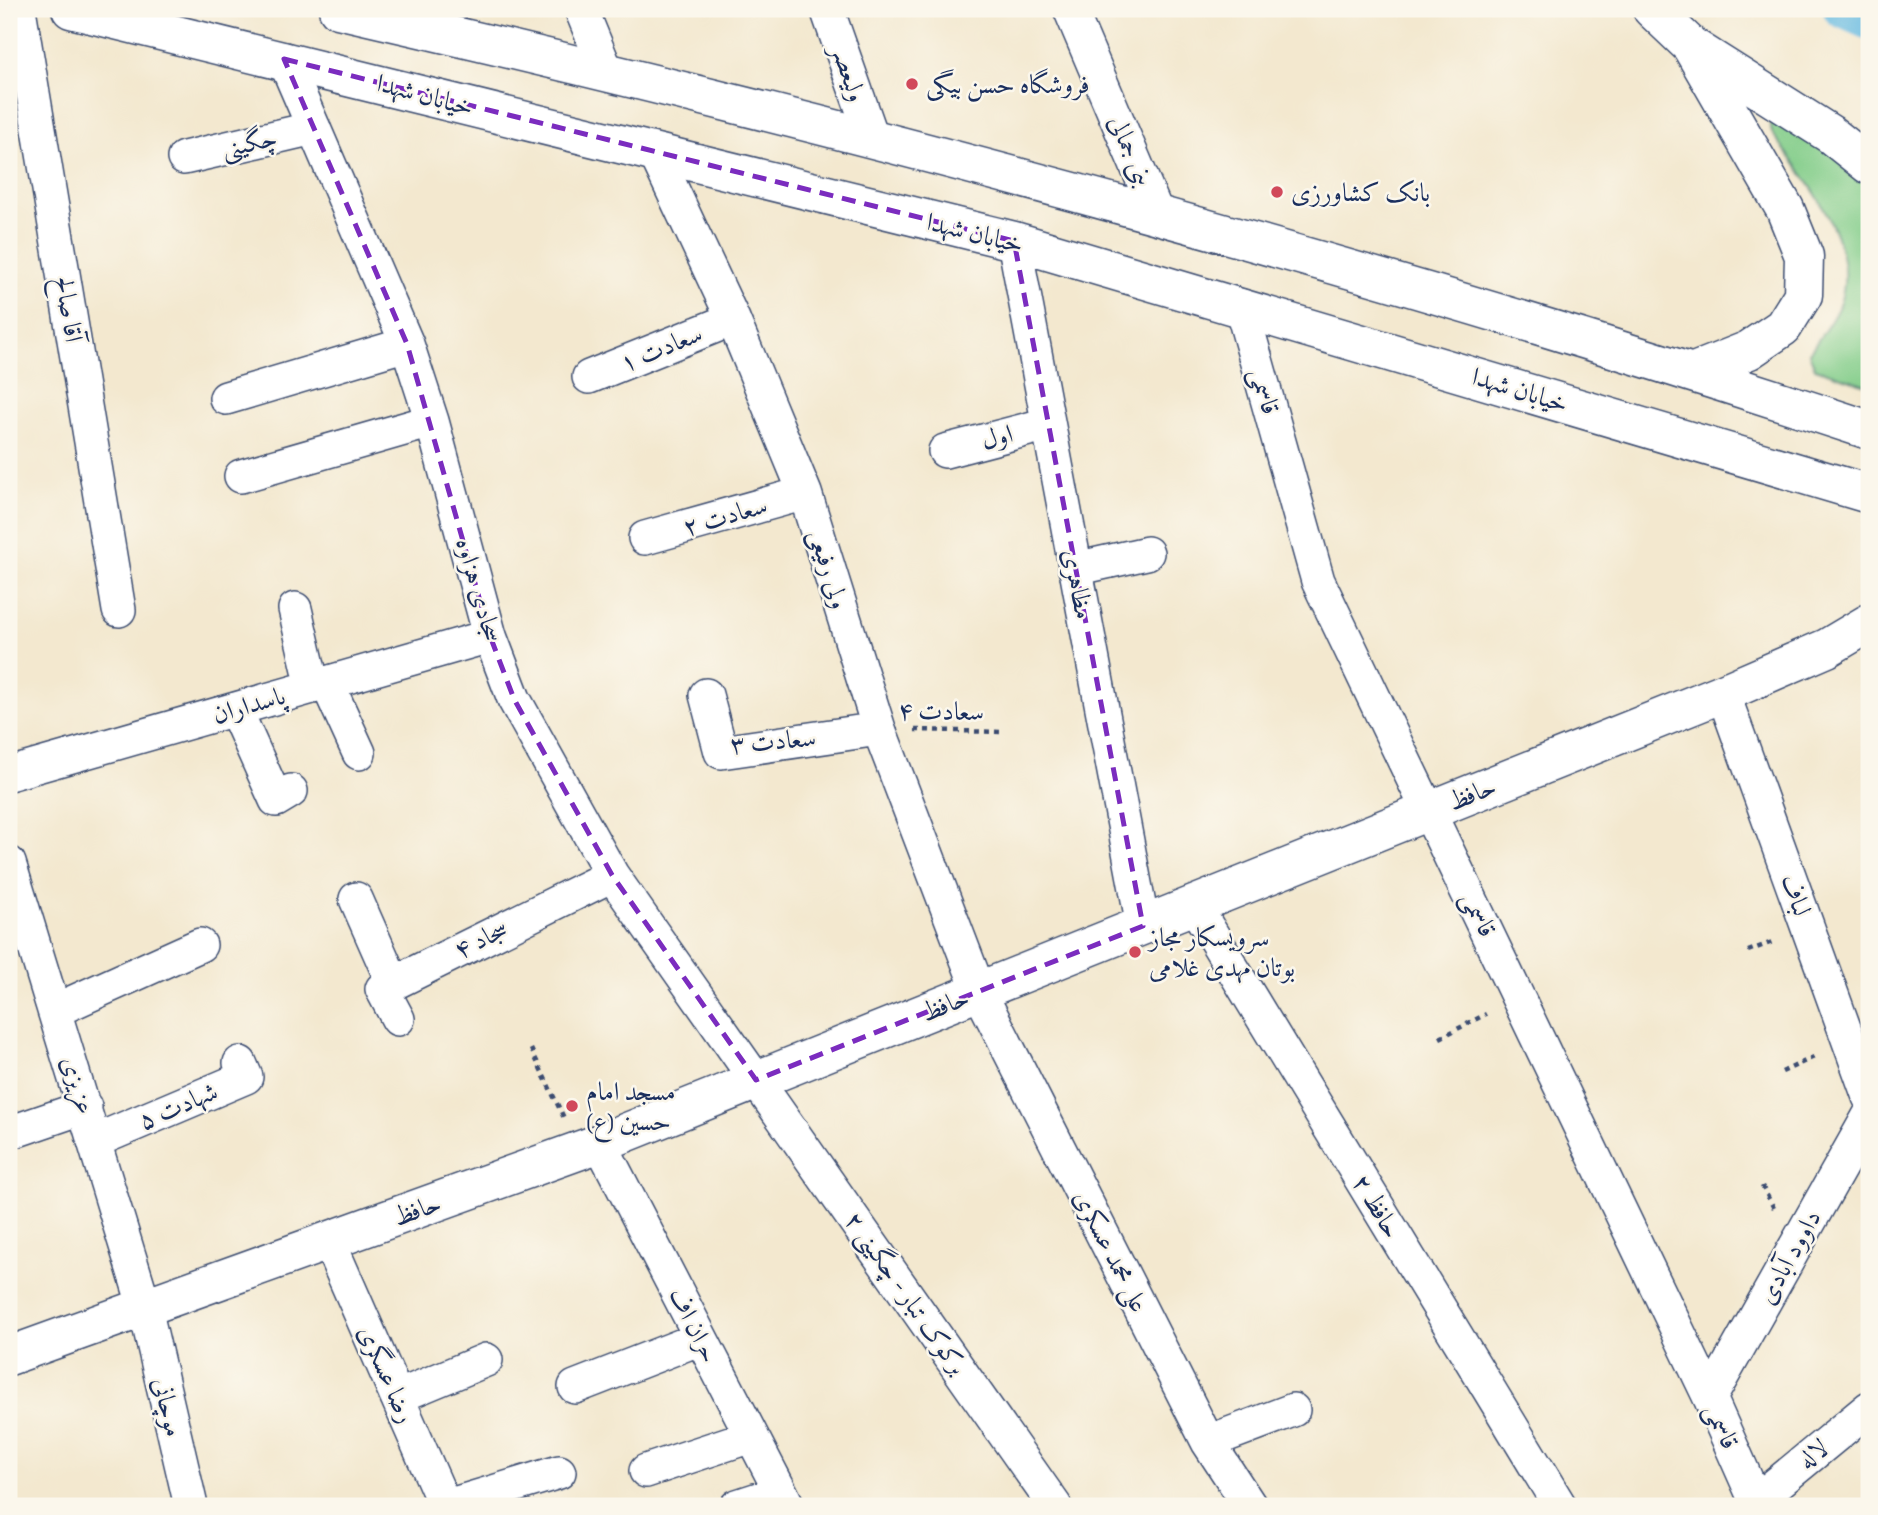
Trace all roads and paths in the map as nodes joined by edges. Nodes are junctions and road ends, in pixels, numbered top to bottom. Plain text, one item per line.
1 (19, 9) edge
2 (71, 9) edge
3 (338, 9) edge
4 (581, 9) edge
5 (827, 9) edge
6 (1070, 9) edge
7 (1653, 9) edge
8 (1691, 46) junction
9 (284, 59) junction
10 (606, 70) junction
11 (314, 128) junction
12 (872, 137) junction
13 (656, 155) junction
14 (184, 158) dead end
15 (1869, 166) edge
16 (1158, 216) junction
17 (1014, 241) junction
18 (1241, 306) junction
19 (733, 319) junction
20 (407, 344) junction
21 (1693, 372) junction
22 (589, 377) dead end
23 (226, 397) dead end
24 (432, 421) junction
25 (1048, 424) junction
26 (1869, 430) edge
27 (945, 451) dead end
28 (241, 476) dead end
29 (805, 493) junction
30 (1869, 494) edge
31 (645, 538) dead end
32 (1147, 553) dead end
33 (1075, 569) junction
34 (295, 609) dead end
35 (119, 610) dead end
36 (1869, 622) edge
37 (490, 636) junction
38 (320, 685) junction
39 (1723, 693) junction
40 (706, 695) dead end
41 (234, 709) junction
42 (879, 729) junction
43 (1002, 732) dead end
44 (359, 753) dead end
45 (9, 774) edge
46 (291, 791) dead end
47 (1429, 811) junction
48 (9, 863) edge
49 (612, 875) junction
50 (356, 899) dead end
51 (1194, 905) junction
52 (1143, 926) junction
53 (200, 945) dead end
54 (393, 983) junction
55 (979, 991) junction
56 (1518, 998) junction
57 (56, 1010) junction
58 (398, 1019) dead end
59 (1440, 1038) dead end
60 (531, 1049) dead end
61 (240, 1063) dead end
62 (756, 1080) junction
63 (1869, 1097) edge
64 (85, 1107) junction
65 (1869, 1116) edge
66 (9, 1133) edge
67 (95, 1141) junction
68 (590, 1147) junction
69 (329, 1241) junction
70 (145, 1308) junction
71 (701, 1338) junction
72 (9, 1356) edge
73 (486, 1360) dead end
74 (575, 1387) dead end
75 (397, 1397) junction
76 (1710, 1398) junction
77 (1869, 1408) edge
78 (1293, 1410) dead end
79 (751, 1436) junction
80 (1208, 1443) junction
81 (646, 1471) dead end
82 (559, 1472) dead end
83 (784, 1499) edge
84 (1757, 1504) edge
85 (191, 1506) edge
86 (446, 1506) edge
87 (737, 1506) edge
88 (1055, 1506) edge
89 (1250, 1506) edge
90 (1560, 1506) edge

1 - 35 street, آقا صالح
2 - 9 main road, خیابان شهدا
3 - 10 main road
4 - 10 street
5 - 12 street, ولیعصر
6 - 16 street, بنی جمالی
7 - 8 main road
8 - 15 main road
8 - 21 main road
9 - 11 street, سجادی هزاوه
9 - 13 main road, خیابان شهدا
10 - 12 main road
11 - 14 street, چگینی
11 - 20 street, سجادی هزاوه
12 - 16 main road
13 - 17 main road, خیابان شهدا
13 - 19 street, ولی رفیعی
16 - 21 main road
17 - 18 main road, خیابان شهدا
17 - 25 street, مظاهری
18 - 30 main road, خیابان شهدا
18 - 47 street, قاسمی
19 - 22 street, سعادت ۱
19 - 29 street, ولی رفیعی
20 - 23 street
20 - 24 street, سجادی هزاوه
21 - 26 main road
24 - 28 street
24 - 37 street, سجادی هزاوه
25 - 27 street, اول
25 - 33 street, مظاهری
29 - 31 street, سعادت ۲
29 - 42 street, ولی رفیعی
32 - 33 street
33 - 52 street, مظاهری
34 - 38 street
36 - 39 main road, حافظ
37 - 38 street, پاسداران
37 - 49 street, سجادی هزاوه
38 - 41 street, پاسداران
38 - 44 street
39 - 47 main road, حافظ
39 - 63 street, لباف
40 - 42 street, سعادت ۳
41 - 45 street, پاسداران
41 - 46 street
42 - 43 path, سعادت ۴
42 - 55 street, ولی رفیعی
47 - 51 main road, حافظ
47 - 56 street, قاسمی
48 - 57 street, عزیزی
49 - 54 street, سجاد ۴
49 - 62 street, سجادی هزاوه
50 - 54 street
51 - 52 main road, حافظ
51 - 90 street, حافظ ۲
52 - 55 main road, حافظ
53 - 57 street
54 - 58 street
55 - 62 main road, حافظ
55 - 80 street, علی محمد عسکری
56 - 59 path
56 - 76 street, قاسمی
57 - 64 street, عزیزی
60 - 68 path
61 - 67 street, شهادت ۵
62 - 68 main road, حافظ
62 - 88 street, برکوک تبار - چگینی ۲
64 - 66 street
64 - 67 street, عزیزی
65 - 76 street, داوود آبادی
67 - 70 street, عزیزی
68 - 69 main road, حافظ
68 - 71 street, حران اف
69 - 70 main road, حافظ
69 - 75 street, رضا عسگری
70 - 72 main road, حافظ
70 - 85 street, موچانی
71 - 74 street
71 - 79 street, حران اف
73 - 75 street
75 - 86 street, رضا عسگری
76 - 84 street, قاسمی
77 - 84 street, لاله
78 - 80 street
79 - 81 street
79 - 83 street, حران اف
80 - 89 street, علی محمد عسکری
82 - 86 street
83 - 87 street

